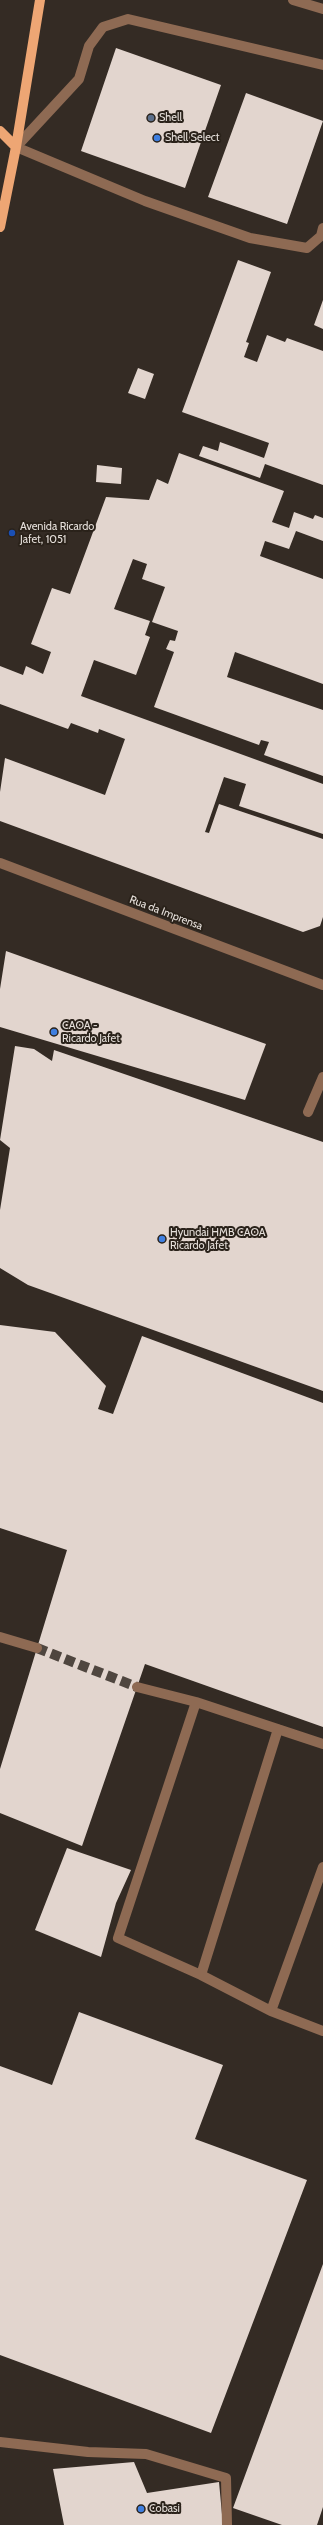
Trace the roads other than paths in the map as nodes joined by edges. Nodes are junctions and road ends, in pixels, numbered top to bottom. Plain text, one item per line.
1 (40, 0) edge
2 (293, 0) edge
3 (323, 9) edge
4 (323, 65) edge
5 (0, 131) edge
6 (16, 147) junction
7 (0, 227) edge
8 (323, 228) edge
9 (0, 864) edge
10 (323, 985) edge
11 (323, 1077) edge
12 (308, 1112) dead end
13 (0, 1637) edge
14 (37, 1648) tunnel mouth
15 (137, 1688) tunnel mouth
16 (196, 1702) junction
17 (278, 1729) junction
18 (323, 1744) edge
19 (323, 1867) edge
20 (201, 1975) junction
21 (271, 2011) junction
22 (323, 2031) edge
23 (0, 2442) edge
24 (227, 2525) edge

1 - 6 main road
2 - 3 street
4 - 6 street
5 - 6 main road
6 - 7 main road
6 - 8 street
9 - 10 street, Rua da Imprensa
11 - 12 street
13 - 14 street
15 - 16 street
16 - 17 street
16 - 20 street
17 - 18 street
17 - 20 street
19 - 21 street
20 - 21 street
21 - 22 street
23 - 24 street

